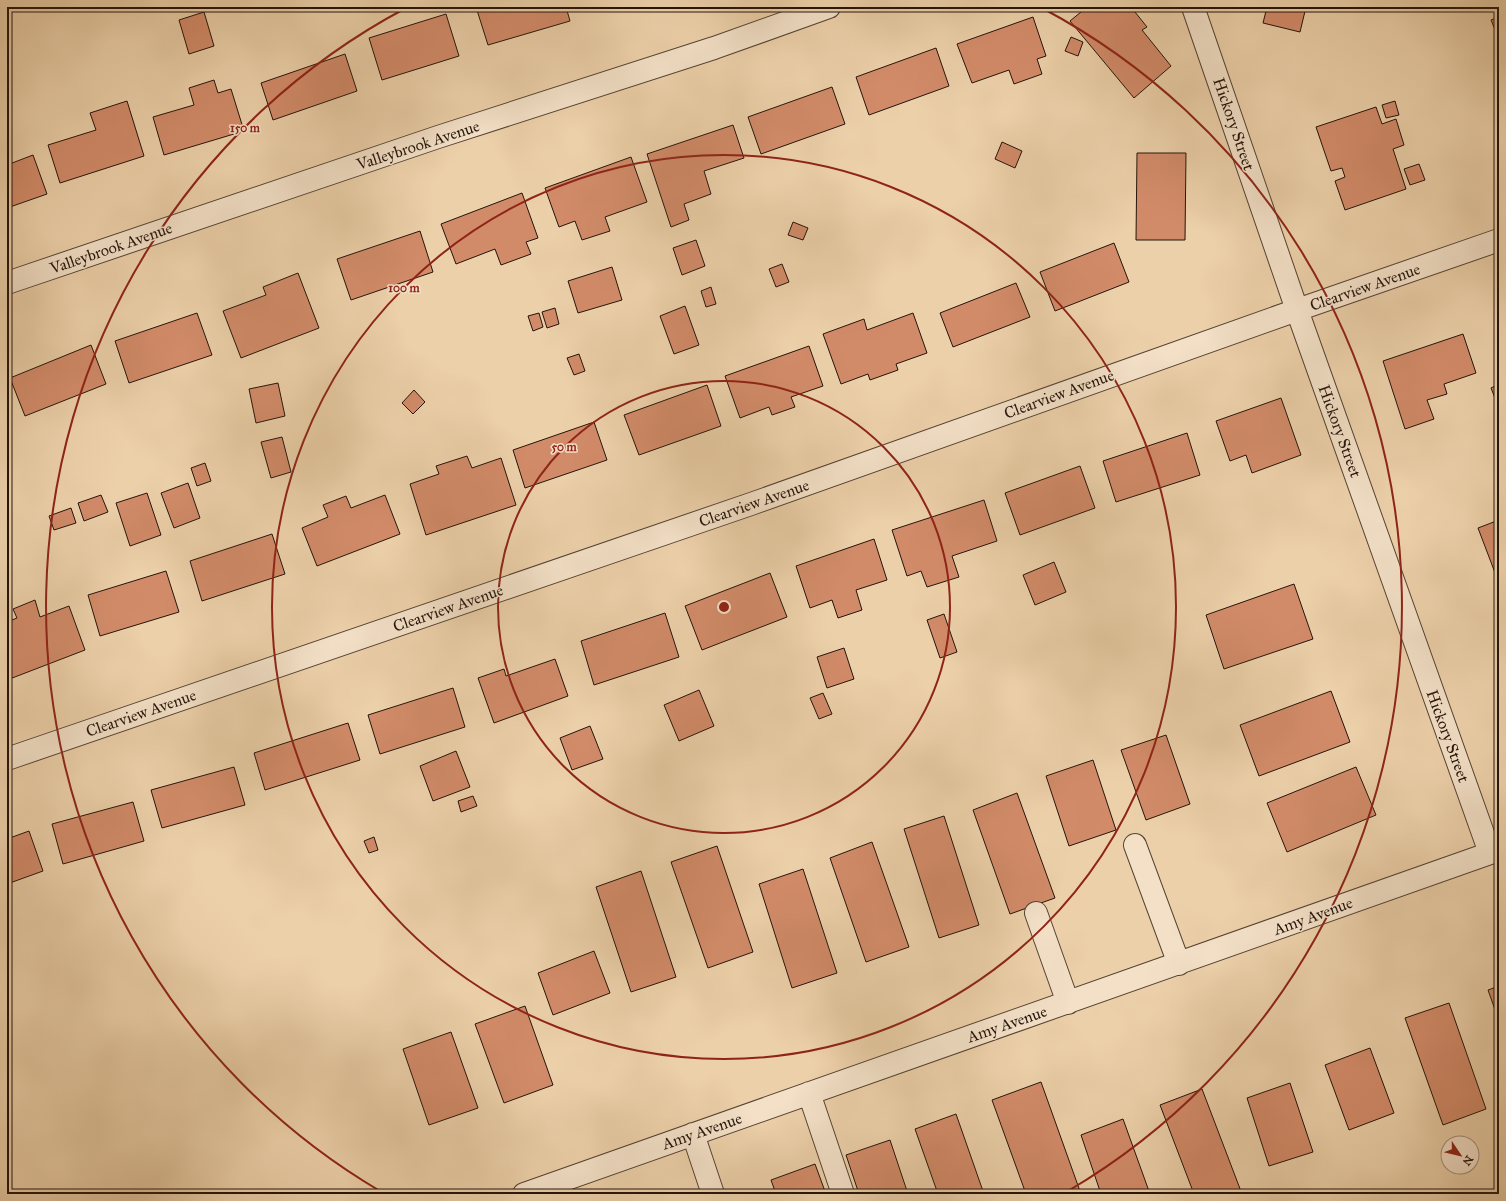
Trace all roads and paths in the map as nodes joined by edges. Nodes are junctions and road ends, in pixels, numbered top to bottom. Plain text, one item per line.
1 (829, 7) edge
2 (1193, 7) edge
3 (1499, 240) edge
4 (7, 283) edge
5 (1297, 310) junction
6 (7, 759) edge
7 (1135, 845) dead end
8 (1494, 852) edge
9 (1036, 913) dead end
10 (1179, 964) junction
11 (1068, 1003) junction
12 (809, 1093) junction
13 (693, 1134) junction
14 (524, 1194) edge
15 (713, 1194) edge
16 (843, 1194) edge

1 - 4 street, Valleybrook Avenue
2 - 5 street, Hickory Street
3 - 5 street, Clearview Avenue
5 - 6 street, Clearview Avenue
5 - 8 street, Hickory Street
7 - 10 street
8 - 10 street, Amy Avenue
9 - 11 street
10 - 11 street, Amy Avenue
11 - 12 street, Amy Avenue
12 - 13 street, Amy Avenue
12 - 16 street
13 - 14 street, Amy Avenue
13 - 15 street

